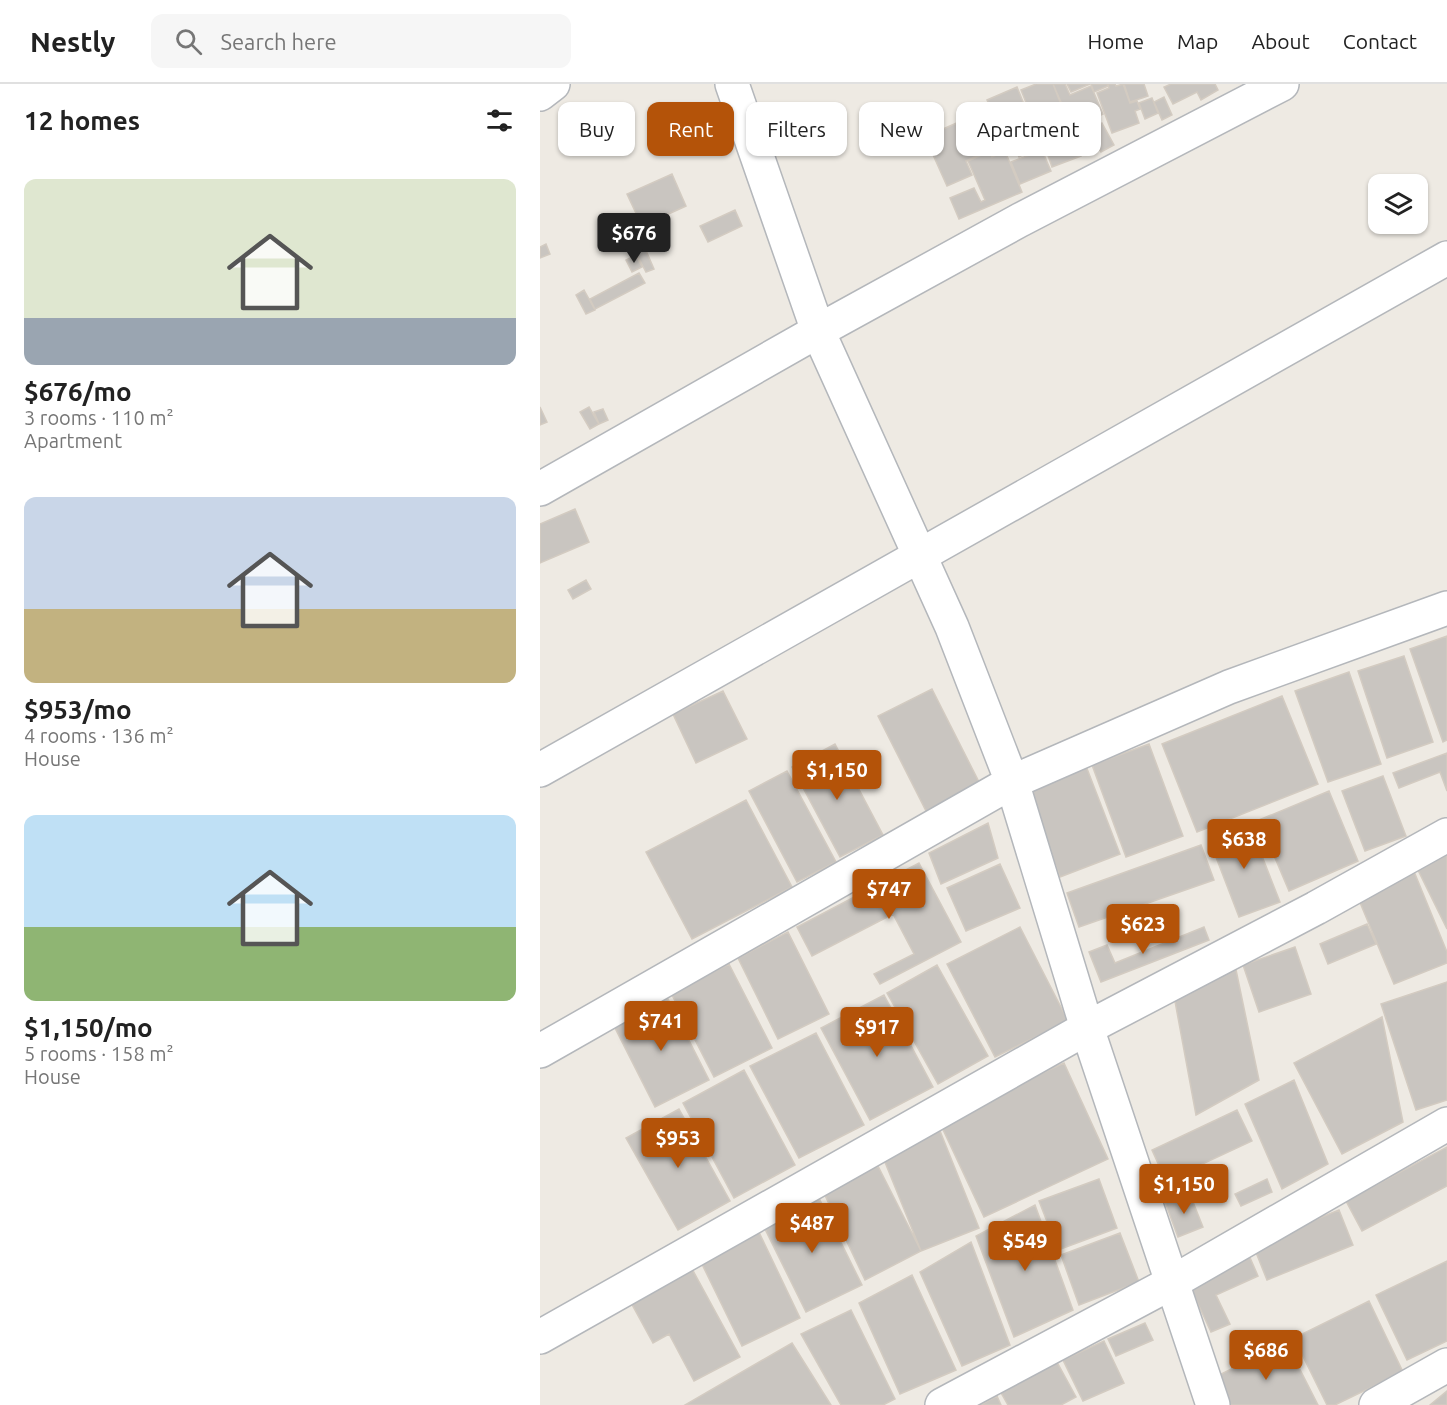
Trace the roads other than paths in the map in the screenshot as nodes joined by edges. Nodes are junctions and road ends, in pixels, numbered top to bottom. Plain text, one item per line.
1 (554, 84) edge
2 (732, 84) edge
3 (1282, 84) edge
4 (540, 94) edge
5 (1447, 258) edge
6 (818, 331) junction
7 (540, 489) edge
8 (921, 555) junction
9 (1447, 608) edge
10 (540, 770) edge
11 (1012, 782) junction
12 (1447, 835) edge
13 (1087, 1028) junction
14 (540, 1051) edge
15 (1447, 1124) edge
16 (1171, 1283) junction
17 (540, 1337) edge
18 (1447, 1365) edge
19 (942, 1405) edge
20 (1213, 1405) edge
21 (1376, 1405) edge

1 - 4 street
2 - 6 street
3 - 6 street
5 - 8 street
6 - 7 street
6 - 8 street
8 - 10 street
8 - 11 street
9 - 11 street
11 - 13 street
11 - 14 street
12 - 13 street
13 - 16 street
13 - 17 street
15 - 16 street
16 - 19 street
16 - 20 street
18 - 21 street

